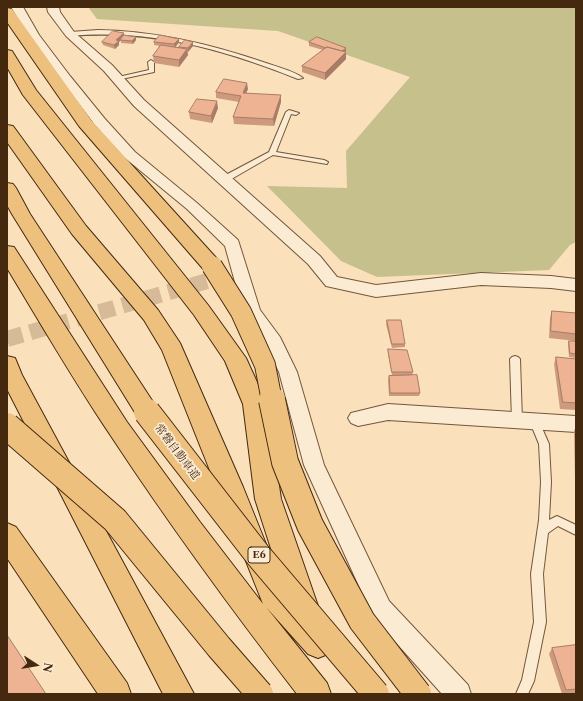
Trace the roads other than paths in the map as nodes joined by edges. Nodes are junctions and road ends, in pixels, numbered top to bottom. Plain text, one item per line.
1 (17, 7) edge
2 (54, 7) edge
3 (7, 12) edge
4 (70, 34) junction
5 (7, 54) edge
6 (151, 62) dead end
7 (117, 78) junction
8 (300, 78) dead end
9 (296, 113) dead end
10 (7, 130) edge
11 (272, 153) junction
12 (324, 162) dead end
13 (225, 179) junction
14 (7, 188) edge
15 (7, 252) edge
16 (227, 270) junction
17 (576, 285) edge
18 (515, 359) dead end
19 (7, 364) edge
20 (358, 418) dead end
21 (526, 422) junction
22 (576, 424) edge
23 (7, 426) edge
24 (543, 530) junction
25 (576, 530) edge
26 (7, 535) edge
27 (317, 643) junction
28 (116, 694) edge
29 (179, 694) edge
30 (260, 694) edge
31 (316, 694) edge
32 (359, 694) edge
33 (376, 694) edge
34 (418, 694) edge
35 (458, 694) edge
36 (522, 694) edge

1 - 16 street
2 - 4 street
3 - 16 highway
4 - 7 street
4 - 8 lane
5 - 27 highway
6 - 7 lane
7 - 13 street
9 - 11 lane
10 - 27 highway
11 - 12 lane
11 - 13 lane
13 - 17 street
14 - 33 highway, 常磐自動車道 / E6, bridge
15 - 31 highway
16 - 34 highway, bridge
16 - 35 street
18 - 21 lane
19 - 29 highway
20 - 21 street
21 - 22 street
21 - 24 lane
23 - 30 highway, bridge
24 - 25 lane
24 - 36 lane
26 - 28 highway
27 - 32 highway

